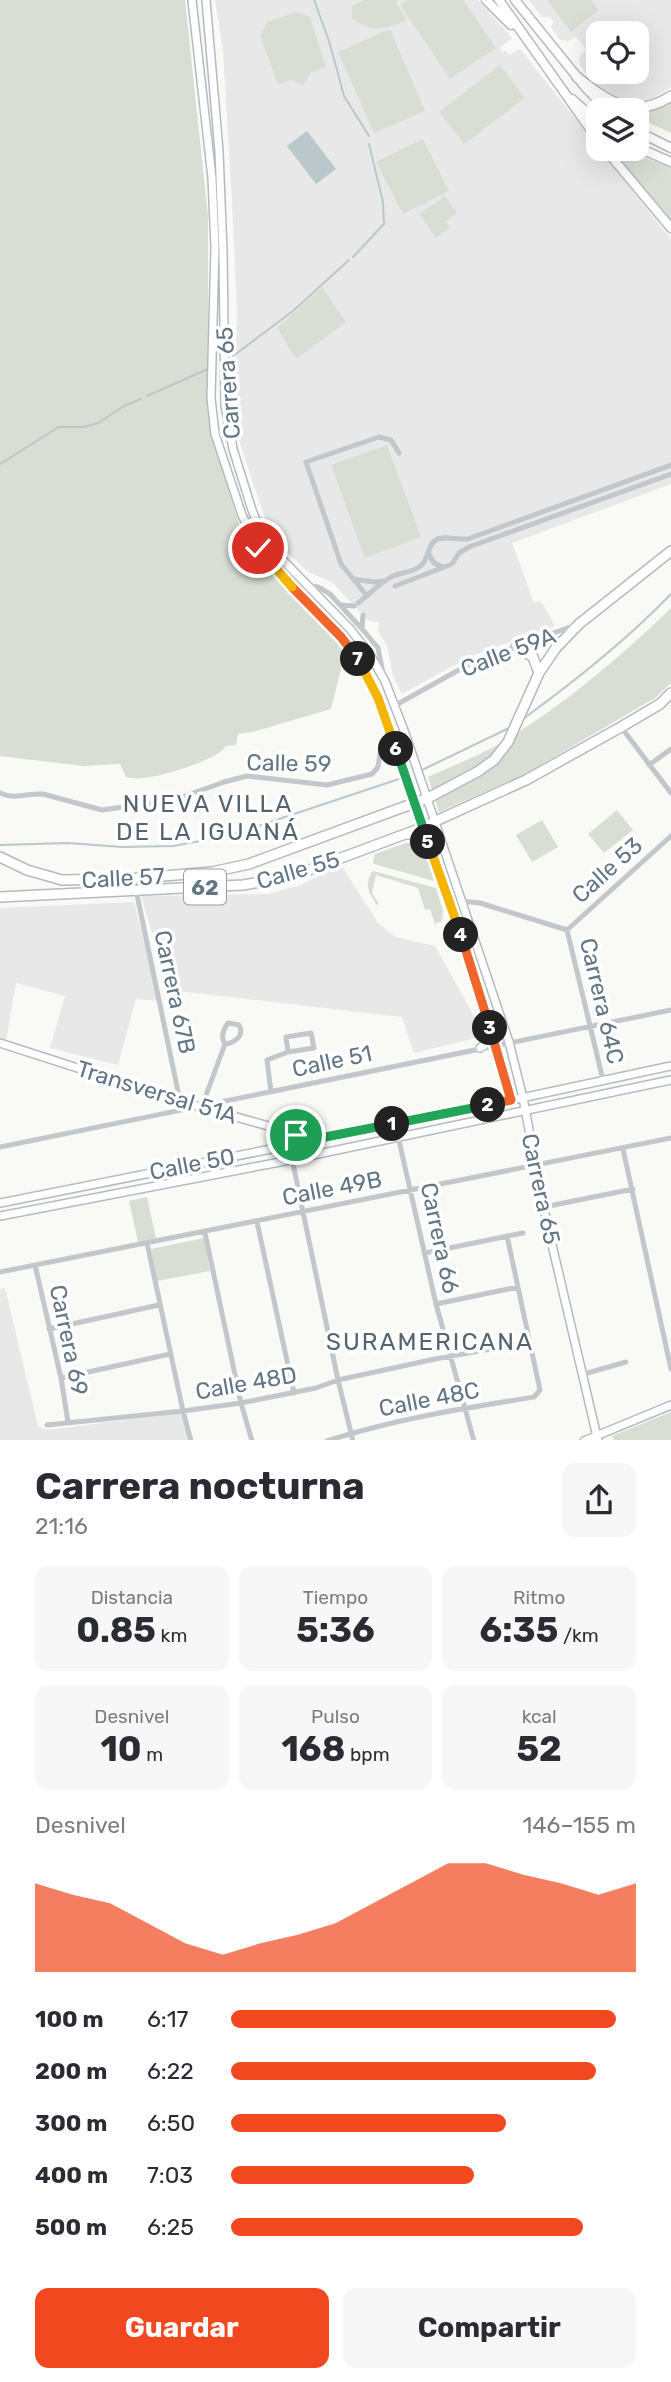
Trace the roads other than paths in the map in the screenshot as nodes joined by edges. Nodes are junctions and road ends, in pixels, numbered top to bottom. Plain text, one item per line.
1 (192, 0) edge
2 (206, 0) edge
3 (486, 0) edge
4 (499, 0) edge
5 (515, 0) edge
6 (523, 0) edge
7 (540, 30) junction
8 (526, 39) junction
9 (552, 75) junction
10 (577, 77) junction
11 (671, 96) edge
12 (596, 98) edge
13 (586, 112) edge
14 (586, 123) edge
15 (649, 137) edge
16 (671, 148) edge
17 (649, 152) edge
18 (616, 161) edge
19 (671, 162) edge
20 (671, 228) edge
21 (399, 453) dead end
22 (671, 466) edge
23 (671, 474) edge
24 (454, 541) junction
25 (671, 551) edge
26 (459, 553) junction
27 (429, 554) junction
28 (443, 567) junction
29 (354, 579) junction
30 (386, 581) junction
31 (308, 586) junction
32 (395, 586) dead end
33 (367, 596) junction
34 (340, 605) junction
35 (363, 615) dead end
36 (579, 624) junction
37 (363, 630) junction
38 (517, 646) junction
39 (539, 673) junction
40 (385, 681) junction
41 (671, 693) edge
42 (527, 700) joint
43 (671, 702) edge
44 (660, 704) junction
45 (394, 706) junction
46 (382, 710) junction
47 (621, 727) junction
48 (404, 731) junction
49 (393, 740) junction
50 (671, 748) edge
51 (649, 765) junction
52 (0, 793) edge
53 (670, 796) edge
54 (428, 798) junction
55 (415, 803) junction
56 (436, 822) junction
57 (423, 827) junction
58 (402, 835) junction
59 (671, 836) edge
60 (429, 845) junction
61 (0, 857) edge
62 (62, 880) junction
63 (136, 890) junction
64 (61, 894) junction
65 (0, 897) edge
66 (461, 901) junction
67 (567, 930) junction
68 (671, 1010) edge
69 (591, 1025) junction
70 (490, 1029) junction
71 (509, 1042) junction
72 (0, 1043) edge
73 (225, 1044) dead end
74 (495, 1045) junction
75 (480, 1048) junction
76 (288, 1052) junction
77 (671, 1066) edge
78 (603, 1080) junction
79 (671, 1080) edge
80 (271, 1092) junction
81 (523, 1098) junction
82 (511, 1100) junction
83 (180, 1101) junction
84 (202, 1106) junction
85 (525, 1110) junction
86 (395, 1123) junction
87 (398, 1137) junction
88 (671, 1138) edge
89 (315, 1139) junction
90 (302, 1143) junction
91 (0, 1147) edge
92 (623, 1149) junction
93 (292, 1159) junction
94 (536, 1166) junction
95 (633, 1189) junction
96 (412, 1190) junction
97 (0, 1203) edge
98 (544, 1207) junction
99 (303, 1212) junction
100 (0, 1216) edge
101 (257, 1222) junction
102 (205, 1233) junction
103 (523, 1233) dead end
104 (507, 1237) junction
105 (147, 1243) junction
106 (425, 1253) junction
107 (35, 1265) junction
108 (0, 1272) edge
109 (518, 1287) junction
110 (436, 1304) junction
111 (159, 1305) junction
112 (49, 1329) junction
113 (529, 1342) junction
114 (170, 1354) junction
115 (450, 1357) junction
116 (626, 1362) dead end
117 (671, 1369) edge
118 (584, 1374) junction
119 (61, 1378) junction
120 (338, 1380) junction
121 (295, 1393) junction
122 (242, 1403) junction
123 (671, 1405) edge
124 (464, 1408) junction
125 (183, 1411) junction
126 (68, 1422) junction
127 (47, 1425) dead end
128 (351, 1433) junction
129 (597, 1438) edge
130 (191, 1440) edge
131 (252, 1440) edge
132 (327, 1440) edge
133 (353, 1440) edge
134 (474, 1440) edge
135 (584, 1440) edge

1 - 46 main road, Carrera 65
2 - 31 main road, Carrera 65
3 - 8 main road
4 - 8 main road
5 - 7 main road
6 - 7 main road
7 - 10 main road
8 - 9 main road
9 - 13 main road
9 - 14 main road
10 - 11 highway
10 - 12 main road
15 - 16 main road
17 - 19 main road
18 - 20 main road
21 - 29 street
22 - 24 street
23 - 26 street
24 - 26 street
24 - 27 street
25 - 36 highway, 62
26 - 28 street
27 - 28 street
27 - 30 street
28 - 32 street
29 - 30 street
29 - 33 street
30 - 33 street
31 - 34 street
31 - 40 main road, Carrera 65
33 - 34 street
34 - 37 street
35 - 37 street
36 - 38 street, Calle 59A
36 - 39 highway, Calle 59A / 62
37 - 40 street
38 - 39 highway
38 - 45 street, Calle 59A
39 - 42 highway, Calle 59A / 62
40 - 45 main road, Carrera 65
41 - 44 highway, 62
42 - 54 highway, Calle 57 / 62
43 - 44 street
44 - 47 highway, 62
45 - 48 main road, Carrera 65
46 - 48 main road
46 - 49 main road, Carrera 65
47 - 51 street
47 - 56 highway, 62
48 - 54 main road, Carrera 65
49 - 52 street, Calle 59
49 - 55 main road, Carrera 65
50 - 51 street
51 - 53 street
54 - 55 highway, Calle 57 / 62
54 - 56 main road, Carrera 65
55 - 57 main road, Carrera 65
55 - 62 highway, Calle 57 / 62
56 - 57 highway, 62
56 - 66 main road, Carrera 65
57 - 58 highway, Calle 55 / 62
57 - 60 main road, Carrera 65
58 - 60 highway
58 - 63 highway, Calle 55 / 62
59 - 67 street, Calle 53
60 - 70 main road, Carrera 65
61 - 62 highway, Calle 57 / 62
62 - 64 highway
63 - 64 highway, Calle 55 / 62
63 - 83 street, Carrera 67B
64 - 65 highway, Calle 55 / 62
66 - 67 street
66 - 71 main road, Carrera 65
67 - 69 street, Carrera 64C
68 - 69 street, Calle 51
69 - 71 street, Calle 51
69 - 78 street, Carrera 64C
70 - 74 main road, Carrera 65
70 - 75 main road
71 - 74 street, Calle 51
71 - 81 main road, Carrera 65
72 - 83 main road, Transversal 51A
73 - 84 street
74 - 75 street, Calle 51
74 - 82 main road, Carrera 65
75 - 80 street, Calle 51
76 - 76 street
76 - 80 street
77 - 78 main road, Calle 50
78 - 81 main road, Calle 50
79 - 85 main road, Calle 50
80 - 84 street, Calle 51
81 - 82 main road, Calle 50
81 - 85 main road, Carrera 65
82 - 86 main road, Calle 50
83 - 84 main road, Transversal 51A
84 - 89 main road, Transversal 51A
84 - 91 street, Calle 51
85 - 87 main road, Calle 50
85 - 94 main road, Carrera 65
86 - 87 street, Carrera 66
86 - 89 main road, Calle 50
87 - 93 main road, Calle 50
87 - 96 street, Carrera 66
88 - 92 street, Calle 49B
89 - 90 main road, Calle 50
90 - 93 main road
90 - 97 main road, Calle 50
92 - 94 street, Calle 49B
92 - 95 street
93 - 99 street
93 - 100 main road, Calle 50
94 - 96 street, Calle 49B
94 - 98 main road, Carrera 65
95 - 98 street
95 - 117 street
96 - 99 street, Calle 49B
96 - 106 street, Carrera 66
98 - 118 main road, Carrera 65
99 - 101 street, Calle 49B
99 - 120 street
101 - 102 street, Calle 49B
101 - 121 street
102 - 105 street, Calle 49B
102 - 122 street
103 - 104 street
104 - 106 street
104 - 109 street
105 - 107 street, Calle 49B
105 - 111 street
106 - 110 street, Carrera 66
107 - 108 street, Calle 49B
107 - 112 street, Carrera 69
109 - 110 street
109 - 113 street
110 - 115 street, Carrera 66
111 - 112 street
111 - 114 street
112 - 119 street, Carrera 69
113 - 115 street, Calle 48D
113 - 124 street, Calle 48C
114 - 119 street
114 - 125 street
115 - 120 street, Calle 48D
115 - 124 street, Carrera 66
116 - 118 street
118 - 129 main road, Carrera 65
119 - 126 street, Carrera 69
120 - 121 street, Calle 48D
120 - 128 street
121 - 122 street, Calle 48D
122 - 125 street, Calle 48D
122 - 131 street
123 - 129 main road
124 - 128 street, Calle 48C
124 - 134 street, Carrera 66
125 - 126 street, Calle 48D
125 - 130 street
126 - 127 street, Calle 48D
128 - 132 street, Calle 48C
128 - 133 street
129 - 135 main road

